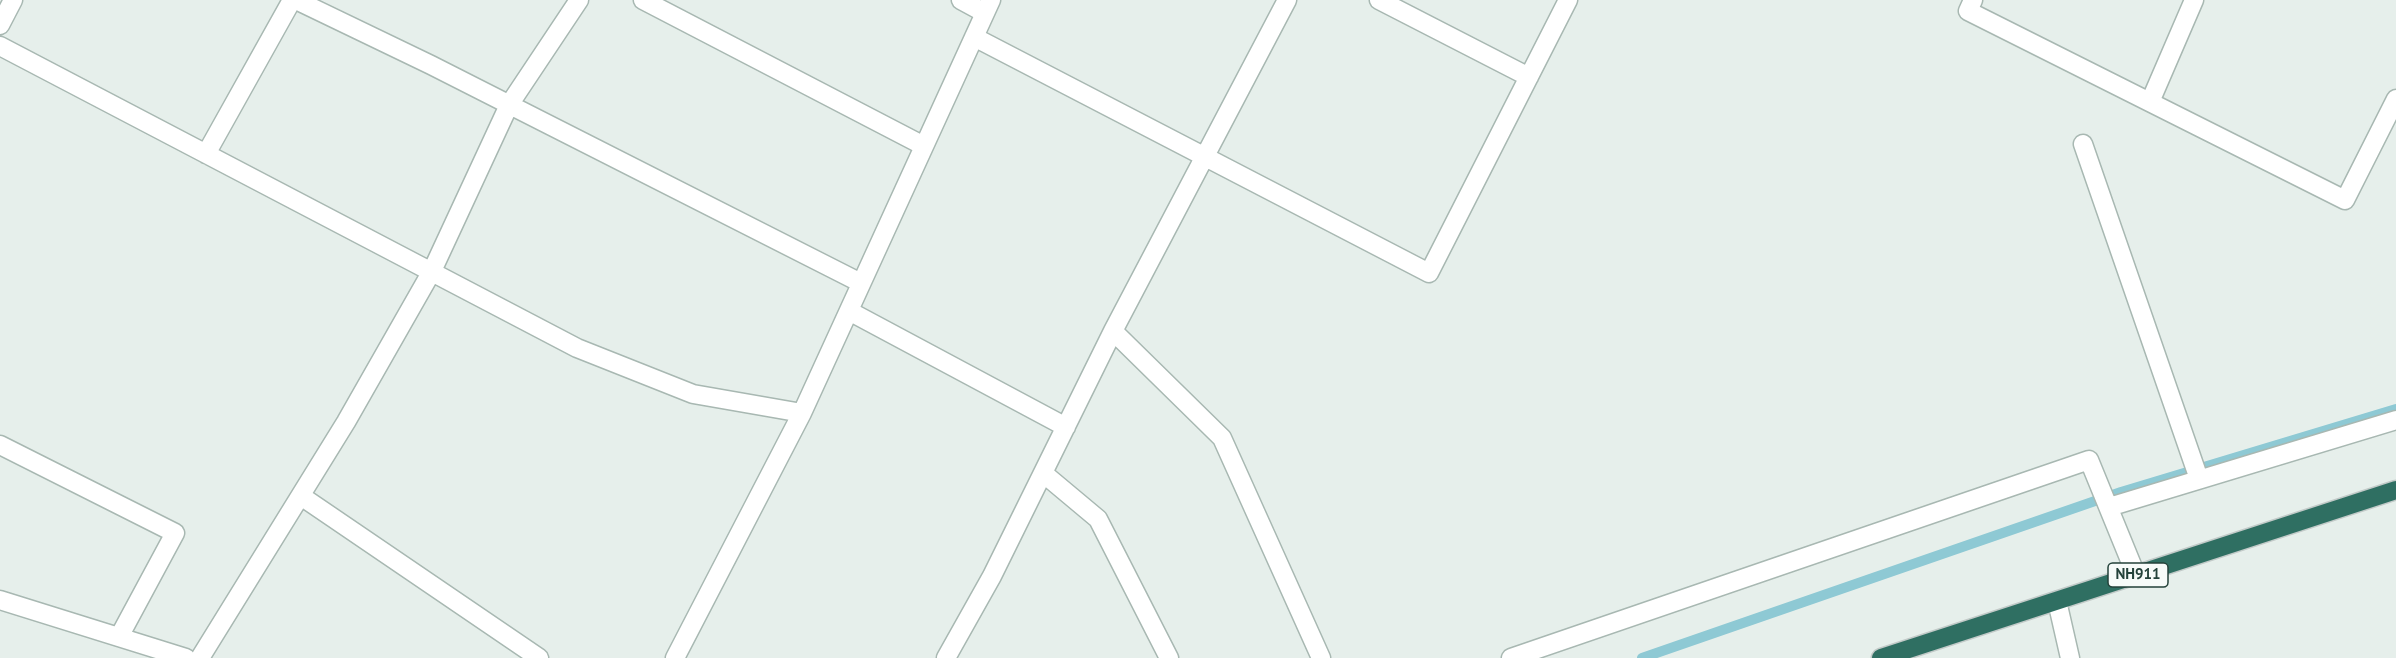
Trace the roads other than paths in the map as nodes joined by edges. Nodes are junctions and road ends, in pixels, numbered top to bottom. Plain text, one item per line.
1 (13, 0) edge
2 (294, 0) edge
3 (579, 0) edge
4 (643, 0) edge
5 (961, 0) edge
6 (1287, 0) edge
7 (1379, 0) edge
8 (1568, 0) edge
9 (1973, 0) edge
10 (2194, 0) edge
11 (988, 6) edge
12 (0, 25) edge
13 (974, 37) junction
14 (0, 46) edge
15 (1529, 77) junction
16 (2396, 99) edge
17 (2150, 102) junction
18 (510, 105) junction
19 (2083, 144) dead end
20 (924, 146) junction
21 (206, 154) junction
22 (1205, 156) junction
23 (432, 272) junction
24 (861, 283) junction
25 (849, 311) junction
26 (1113, 331) junction
27 (802, 413) junction
28 (2396, 420) edge
29 (1066, 427) junction
30 (0, 445) edge
31 (1043, 473) junction
32 (2199, 479) junction
33 (2396, 490) edge
34 (301, 496) junction
35 (2109, 507) junction
36 (2136, 575) junction
37 (0, 600) edge
38 (2057, 601) junction
39 (119, 637) junction
40 (186, 658) edge
41 (200, 658) edge
42 (539, 658) edge
43 (675, 658) edge
44 (946, 658) edge
45 (1169, 658) edge
46 (1321, 658) edge
47 (1511, 658) edge
48 (1881, 658) edge
49 (2070, 658) edge

1 - 12 street
2 - 18 street
2 - 21 street
3 - 18 street
4 - 20 street
5 - 11 street
6 - 22 street
7 - 15 street
8 - 15 street
9 - 17 street
10 - 17 street
11 - 13 street
13 - 20 street
13 - 22 street
14 - 21 street
15 - 22 street
16 - 17 street
18 - 23 street
18 - 24 street
19 - 32 street
20 - 24 street
21 - 23 street
22 - 26 street
23 - 27 street
23 - 34 street
24 - 25 street
25 - 27 street
25 - 29 street
26 - 29 street
26 - 46 street
27 - 43 street
28 - 32 street
29 - 31 street
30 - 39 street
31 - 44 street
31 - 45 street
32 - 35 street
33 - 36 highway, NH911
34 - 41 street
34 - 42 street
35 - 36 street
35 - 47 street
36 - 38 highway, NH911
37 - 39 street
38 - 48 highway, NH911
38 - 49 street
39 - 40 street

